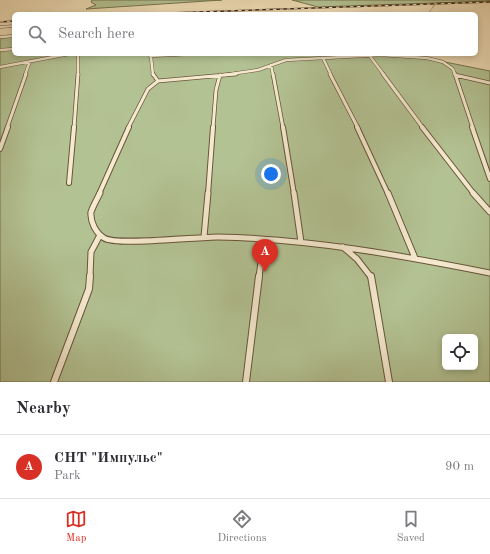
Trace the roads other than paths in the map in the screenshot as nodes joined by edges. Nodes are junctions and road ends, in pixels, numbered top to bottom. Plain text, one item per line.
1 (12, 26) edge
2 (0, 27) edge
3 (12, 36) edge
4 (0, 37) edge
5 (12, 49) edge
6 (0, 50) edge
7 (58, 56) edge
8 (78, 56) edge
9 (149, 56) edge
10 (354, 56) edge
11 (370, 56) edge
12 (416, 56) edge
13 (323, 58) junction
14 (30, 61) junction
15 (272, 65) junction
16 (0, 67) edge
17 (220, 75) junction
18 (455, 75) junction
19 (158, 81) junction
20 (490, 83) edge
21 (0, 149) edge
22 (489, 176) edge
23 (69, 183) dead end
24 (490, 212) edge
25 (100, 235) junction
26 (204, 237) junction
27 (264, 240) junction
28 (301, 242) junction
29 (343, 247) junction
30 (415, 258) junction
31 (490, 273) edge
32 (54, 382) edge
33 (246, 382) edge
34 (389, 382) edge

1 - 2 lane
3 - 4 lane
5 - 6 lane
7 - 14 lane
8 - 23 lane
9 - 19 lane
10 - 13 lane
11 - 24 lane
12 - 18 lane
13 - 15 lane
13 - 30 lane
14 - 16 lane
14 - 21 lane
15 - 17 lane
15 - 28 lane
17 - 19 lane
17 - 26 lane
18 - 20 lane
18 - 22 lane
19 - 25 lane
25 - 26 lane
25 - 32 lane
26 - 27 lane
27 - 28 lane
27 - 33 lane
28 - 29 lane
29 - 30 lane
29 - 34 lane
30 - 31 lane

